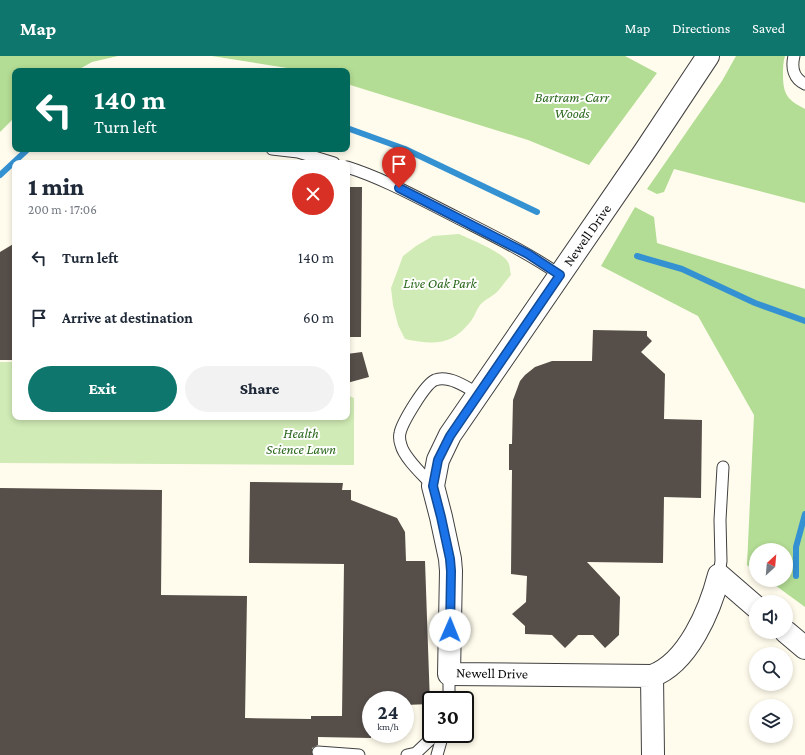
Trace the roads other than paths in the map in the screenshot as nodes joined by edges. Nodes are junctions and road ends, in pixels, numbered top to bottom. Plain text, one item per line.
1 (708, 56) edge
2 (794, 56) edge
3 (805, 84) edge
4 (298, 152) edge
5 (324, 160) edge
6 (350, 168) edge
7 (560, 275) junction
8 (478, 394) junction
9 (723, 467) dead end
10 (433, 486) junction
11 (719, 575) junction
12 (749, 600) edge
13 (793, 638) edge
14 (805, 648) edge
15 (449, 674) junction
16 (652, 676) junction
17 (449, 691) edge
18 (427, 743) edge
19 (440, 743) edge
20 (318, 752) dead end
21 (359, 755) edge
22 (407, 755) edge
23 (437, 755) edge
24 (653, 755) edge

1 - 7 street, Newell Drive
2 - 3 lane
4 - 5 lane
6 - 7 lane
7 - 8 street, Newell Drive
8 - 10 street, Newell Drive
8 - 10 lane
9 - 11 lane
10 - 15 street, Newell Drive
11 - 12 street
11 - 16 street
13 - 14 street
15 - 16 street, Newell Drive
15 - 17 lane
16 - 24 street
18 - 22 lane
19 - 23 lane
20 - 21 lane

